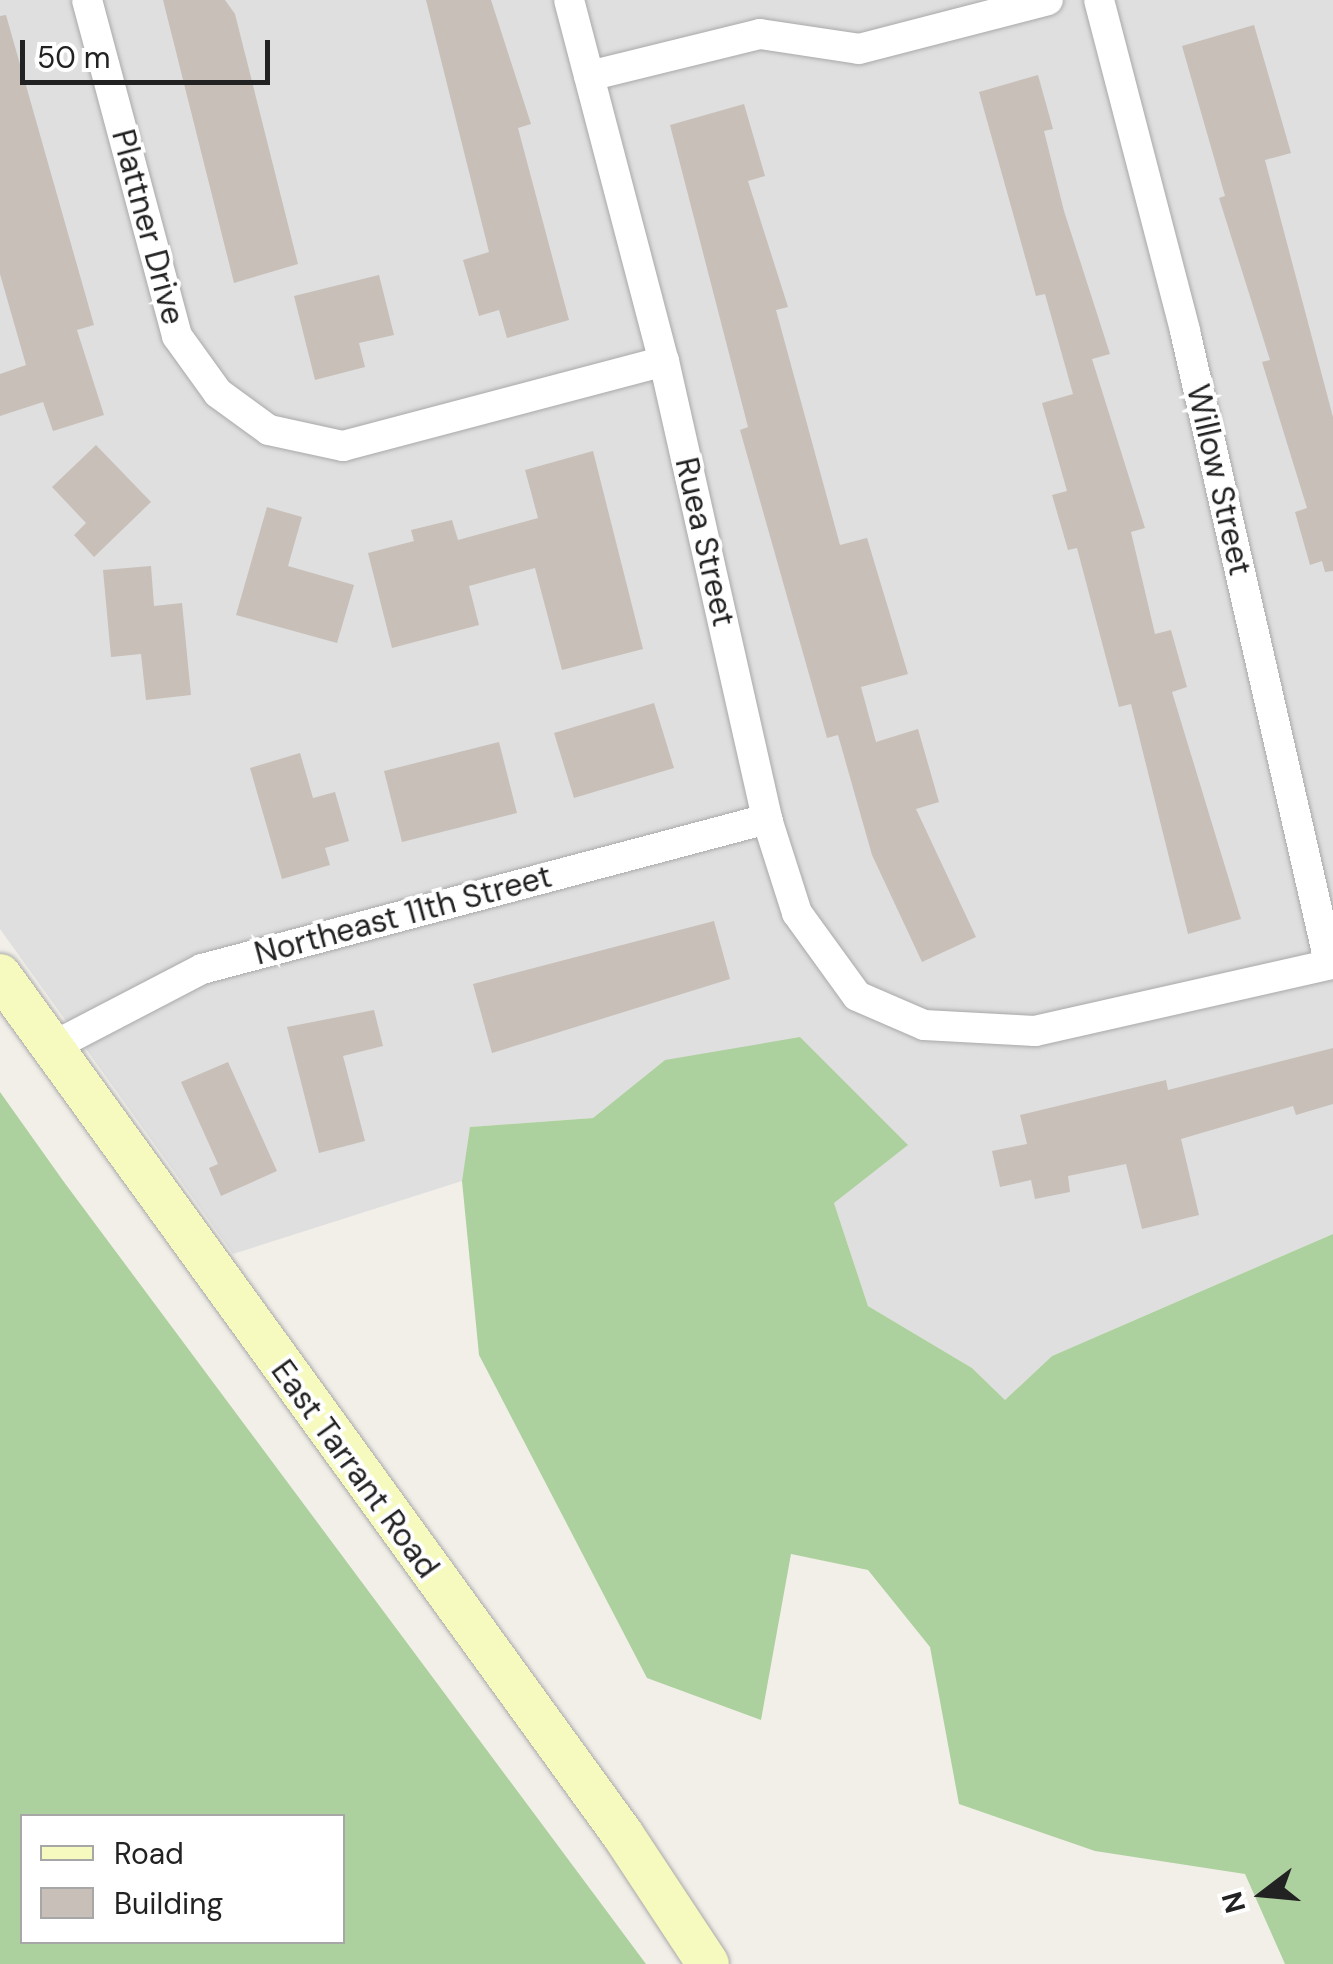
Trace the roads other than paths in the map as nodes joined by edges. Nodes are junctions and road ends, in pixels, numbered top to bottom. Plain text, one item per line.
1 (87, 0) edge
2 (569, 0) edge
3 (1048, 0) edge
4 (1099, 0) edge
5 (589, 76) junction
6 (664, 362) junction
7 (767, 819) junction
8 (1331, 963) edge
9 (0, 975) edge
10 (52, 1047) junction
11 (708, 1964) edge

1 - 6 street, Plattner Drive
2 - 5 street, Ruea Street
3 - 5 street
4 - 8 street, Willow Street
5 - 6 street, Ruea Street
6 - 7 street, Ruea Street
7 - 8 street, Ruea Street
7 - 10 street, Northeast 11th Street
9 - 10 street, East Tarrant Road
10 - 11 street, East Tarrant Road

